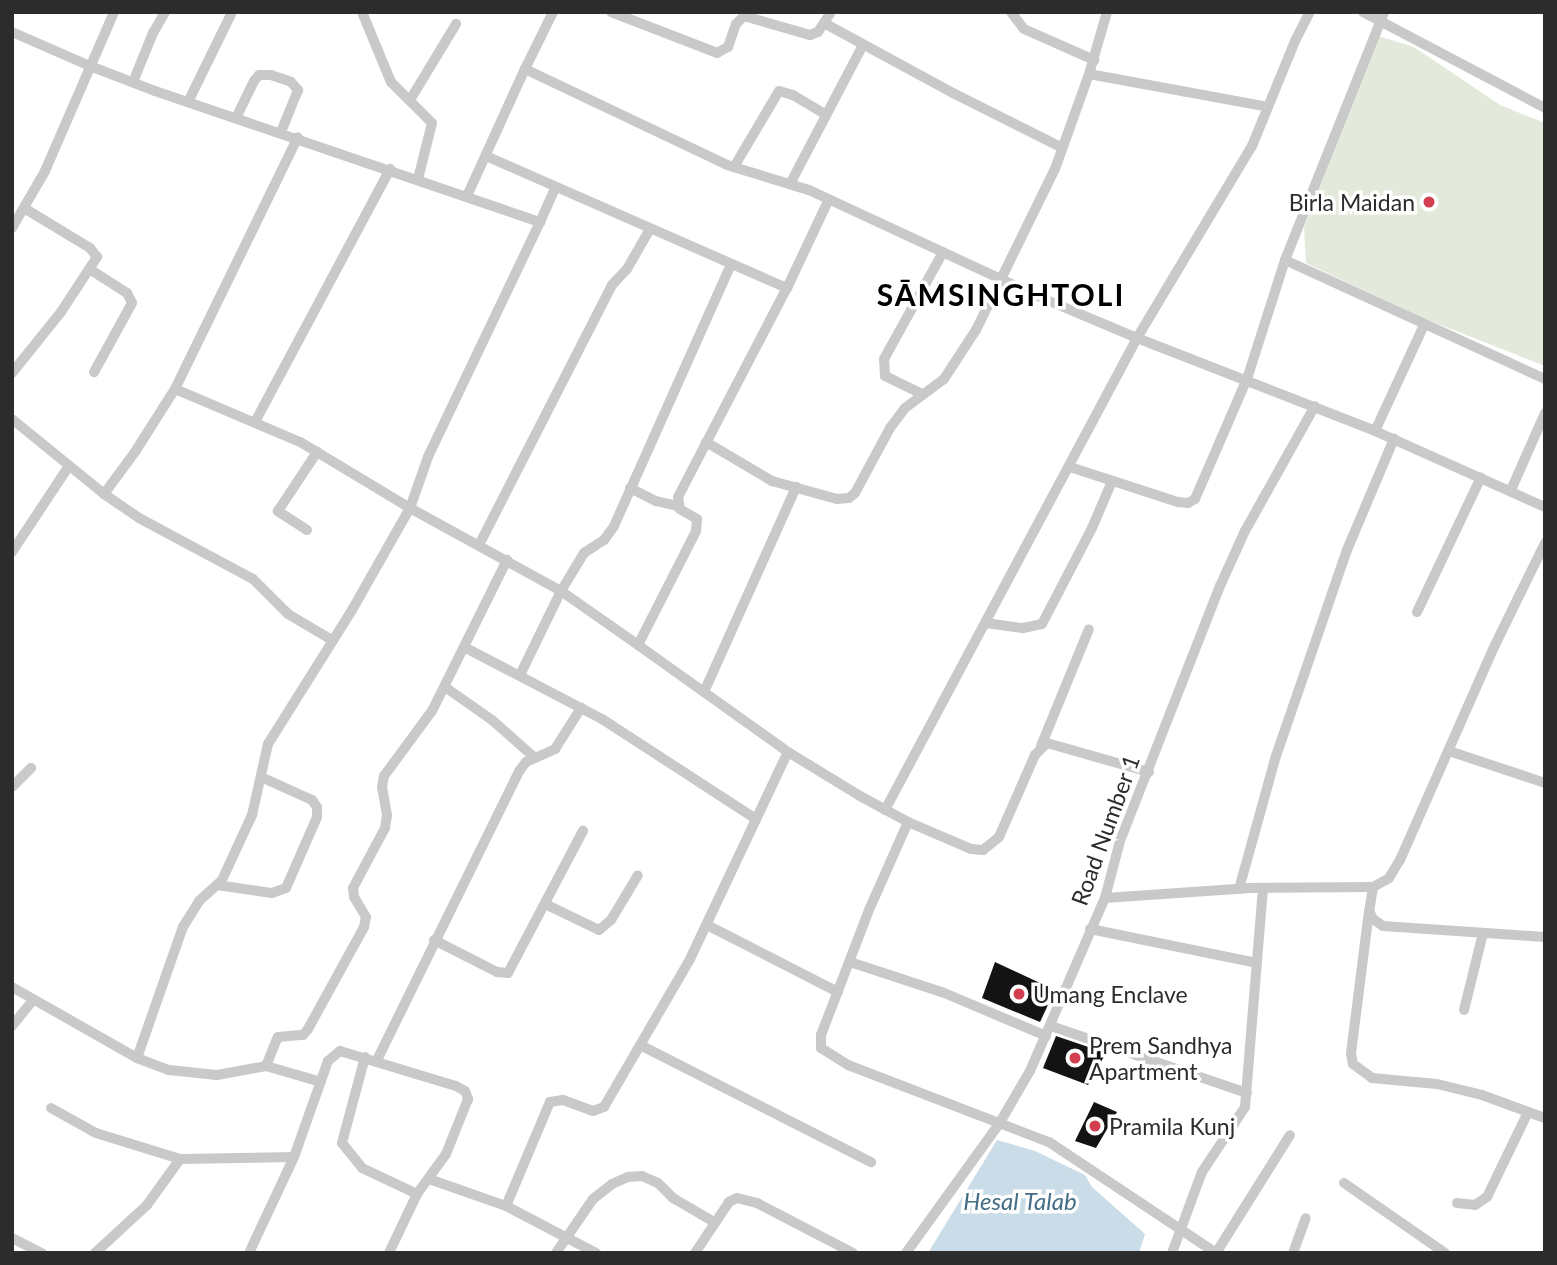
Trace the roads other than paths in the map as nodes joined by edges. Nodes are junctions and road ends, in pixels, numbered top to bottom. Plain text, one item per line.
1 (114, 12) edge
2 (165, 12) edge
3 (232, 12) edge
4 (362, 12) edge
5 (553, 12) edge
6 (611, 12) edge
7 (831, 12) edge
8 (1011, 12) edge
9 (1107, 12) edge
10 (1310, 12) edge
11 (1363, 12) edge
12 (1381, 17) edge
13 (824, 23) junction
14 (456, 24) dead end
15 (12, 32) edge
16 (863, 45) junction
17 (1094, 60) junction
18 (90, 66) junction
19 (525, 69) junction
20 (1089, 74) junction
21 (133, 82) junction
22 (410, 100) junction
23 (188, 102) junction
24 (1268, 107) junction
25 (1545, 108) edge
26 (826, 114) junction
27 (236, 118) junction
28 (282, 132) junction
29 (299, 137) junction
30 (1061, 147) junction
31 (486, 156) junction
32 (734, 167) junction
33 (390, 169) junction
34 (418, 178) junction
35 (790, 184) junction
36 (555, 188) junction
37 (467, 196) junction
38 (829, 199) junction
39 (24, 208) junction
40 (540, 222) junction
41 (12, 228) edge
42 (650, 229) junction
43 (943, 252) junction
44 (1285, 260) junction
45 (731, 264) junction
46 (91, 270) junction
47 (1002, 279) junction
48 (787, 288) junction
49 (1424, 325) junction
50 (1137, 338) junction
51 (94, 372) dead end
52 (12, 373) edge
53 (1247, 379) junction
54 (1545, 379) edge
55 (174, 389) junction
56 (922, 394) junction
57 (1315, 406) junction
58 (1545, 413) edge
59 (12, 419) edge
60 (255, 422) junction
61 (1375, 431) junction
62 (1394, 439) junction
63 (706, 442) junction
64 (317, 452) junction
65 (69, 466) junction
66 (1070, 467) junction
67 (1481, 477) junction
68 (1112, 481) junction
69 (796, 487) junction
70 (630, 488) junction
71 (1511, 490) junction
72 (104, 494) junction
73 (677, 506) junction
74 (1545, 507) edge
75 (410, 508) junction
76 (307, 530) dead end
77 (1545, 543) edge
78 (480, 545) junction
79 (12, 552) edge
80 (507, 560) junction
81 (561, 591) junction
82 (1417, 612) dead end
83 (986, 623) junction
84 (1089, 629) dead end
85 (332, 640) junction
86 (638, 645) junction
87 (466, 648) junction
88 (520, 676) junction
89 (445, 687) junction
90 (705, 692) junction
91 (581, 708) junction
92 (1041, 746) junction
93 (1448, 751) junction
94 (788, 752) junction
95 (535, 758) junction
96 (32, 768) dead end
97 (1149, 772) junction
98 (261, 776) junction
99 (1545, 783) edge
100 (12, 787) edge
101 (886, 810) junction
102 (755, 819) junction
103 (908, 822) junction
104 (583, 831) dead end
105 (638, 875) dead end
106 (217, 886) junction
107 (1373, 887) junction
108 (1263, 888) junction
109 (1239, 889) junction
110 (1105, 898) junction
111 (545, 904) junction
112 (1369, 911) junction
113 (707, 925) junction
114 (1090, 929) junction
115 (1483, 933) junction
116 (1545, 937) edge
117 (434, 940) junction
118 (850, 962) junction
119 (1258, 963) junction
120 (12, 987) edge
121 (838, 992) junction
122 (32, 1001) junction
123 (1464, 1010) dead end
124 (12, 1026) edge
125 (1049, 1031) junction
126 (642, 1046) junction
127 (365, 1057) junction
128 (137, 1058) junction
129 (377, 1060) junction
130 (266, 1066) junction
131 (321, 1082) junction
132 (1247, 1093) junction
133 (51, 1108) dead end
134 (1528, 1112) junction
135 (1545, 1118) edge
136 (999, 1124) junction
137 (1290, 1135) dead end
138 (294, 1157) junction
139 (180, 1160) junction
140 (871, 1161) dead end
141 (429, 1179) junction
142 (1344, 1183) dead end
143 (417, 1194) junction
144 (1457, 1203) dead end
145 (506, 1206) junction
146 (1306, 1218) dead end
147 (714, 1222) junction
148 (1181, 1230) junction
149 (565, 1237) junction
150 (17, 1245) edge
151 (43, 1253) edge
152 (95, 1253) edge
153 (249, 1253) edge
154 (389, 1253) edge
155 (556, 1253) edge
156 (596, 1253) edge
157 (695, 1253) edge
158 (853, 1253) edge
159 (906, 1253) edge
160 (1172, 1253) edge
161 (1216, 1253) edge
162 (1293, 1253) edge
163 (1445, 1253) edge

1 - 18 street
2 - 21 street
3 - 23 street
4 - 22 street
5 - 19 street
6 - 13 street
7 - 13 street
8 - 17 street
9 - 17 street
10 - 24 street
11 - 12 street
12 - 25 street
12 - 44 street
13 - 16 street
14 - 22 street
15 - 18 street
16 - 26 street
16 - 30 street
17 - 20 street
18 - 21 street
18 - 39 street
19 - 31 street
19 - 32 street
20 - 24 street
20 - 30 street
21 - 23 street
22 - 34 street
23 - 27 street
24 - 50 street
26 - 32 street
26 - 35 street
27 - 28 street
27 - 28 street
28 - 29 street
29 - 33 street
29 - 55 street
30 - 47 street
31 - 36 street
31 - 37 street
32 - 35 street
33 - 34 street
33 - 60 street
34 - 37 street
35 - 38 street
36 - 40 street
36 - 42 street
37 - 40 street
38 - 43 street
38 - 48 street
39 - 41 street
39 - 46 street
40 - 75 street
42 - 45 street
42 - 78 street
43 - 47 street
43 - 56 street
44 - 49 street
44 - 53 street
45 - 48 street
45 - 70 street
46 - 51 street
46 - 52 street
47 - 50 street
47 - 56 street
48 - 63 street
49 - 54 street
49 - 61 street
50 - 53 street
50 - 66 street
53 - 57 street
53 - 68 street
55 - 60 street
55 - 72 street
56 - 69 street
57 - 61 street
57 - 97 street, Road Number 1
58 - 71 street
59 - 65 street
60 - 64 street
61 - 62 street
62 - 67 street
62 - 109 street
63 - 69 street
63 - 73 street
64 - 75 street
64 - 76 street
65 - 72 street
65 - 79 street
66 - 68 street
66 - 83 street
67 - 71 street
67 - 82 street
68 - 83 street
69 - 90 street
70 - 73 street
70 - 81 street
71 - 74 street
72 - 85 street
73 - 86 street
75 - 78 street
75 - 85 street
77 - 93 street
78 - 80 street
80 - 81 street
80 - 87 street
81 - 86 street
81 - 88 street
83 - 101 street
84 - 92 street
85 - 98 street
86 - 90 street
87 - 88 street
87 - 89 street
88 - 91 street
89 - 95 street
89 - 130 street
90 - 94 street
91 - 95 street
91 - 102 street
92 - 97 street
92 - 103 street
93 - 99 street
93 - 107 street
94 - 101 street
94 - 102 street
95 - 117 street
96 - 100 street
97 - 110 street, Road Number 1
98 - 106 street
98 - 106 street
101 - 103 street
102 - 113 street
103 - 118 street
104 - 111 street
105 - 111 street
106 - 128 street
107 - 108 street
107 - 112 street
108 - 109 street
108 - 119 street
109 - 110 street
110 - 114 street, Road Number 1
111 - 117 street
112 - 115 street
112 - 134 street
113 - 121 street
113 - 126 street
114 - 119 street
114 - 125 street, Road Number 1
115 - 116 street
115 - 123 street
117 - 129 street
118 - 121 street
118 - 125 street
119 - 132 street
120 - 122 street
121 - 136 street
122 - 124 street
122 - 128 street
125 - 132 street
125 - 136 street, Road Number 1
126 - 140 street
126 - 145 street
127 - 129 street
127 - 131 street
127 - 143 street
128 - 130 street
129 - 141 street
130 - 131 street
131 - 138 street
132 - 148 street
133 - 139 street
134 - 135 street
134 - 144 street
136 - 148 street
136 - 159 street, Road Number 1
137 - 161 street
138 - 139 street
138 - 153 street
139 - 152 street
141 - 143 street
141 - 145 street
142 - 163 street
143 - 154 street
145 - 149 street
146 - 162 street
147 - 149 street
147 - 157 street
147 - 158 street
148 - 160 street
148 - 161 street
149 - 155 street
149 - 156 street
150 - 151 street

